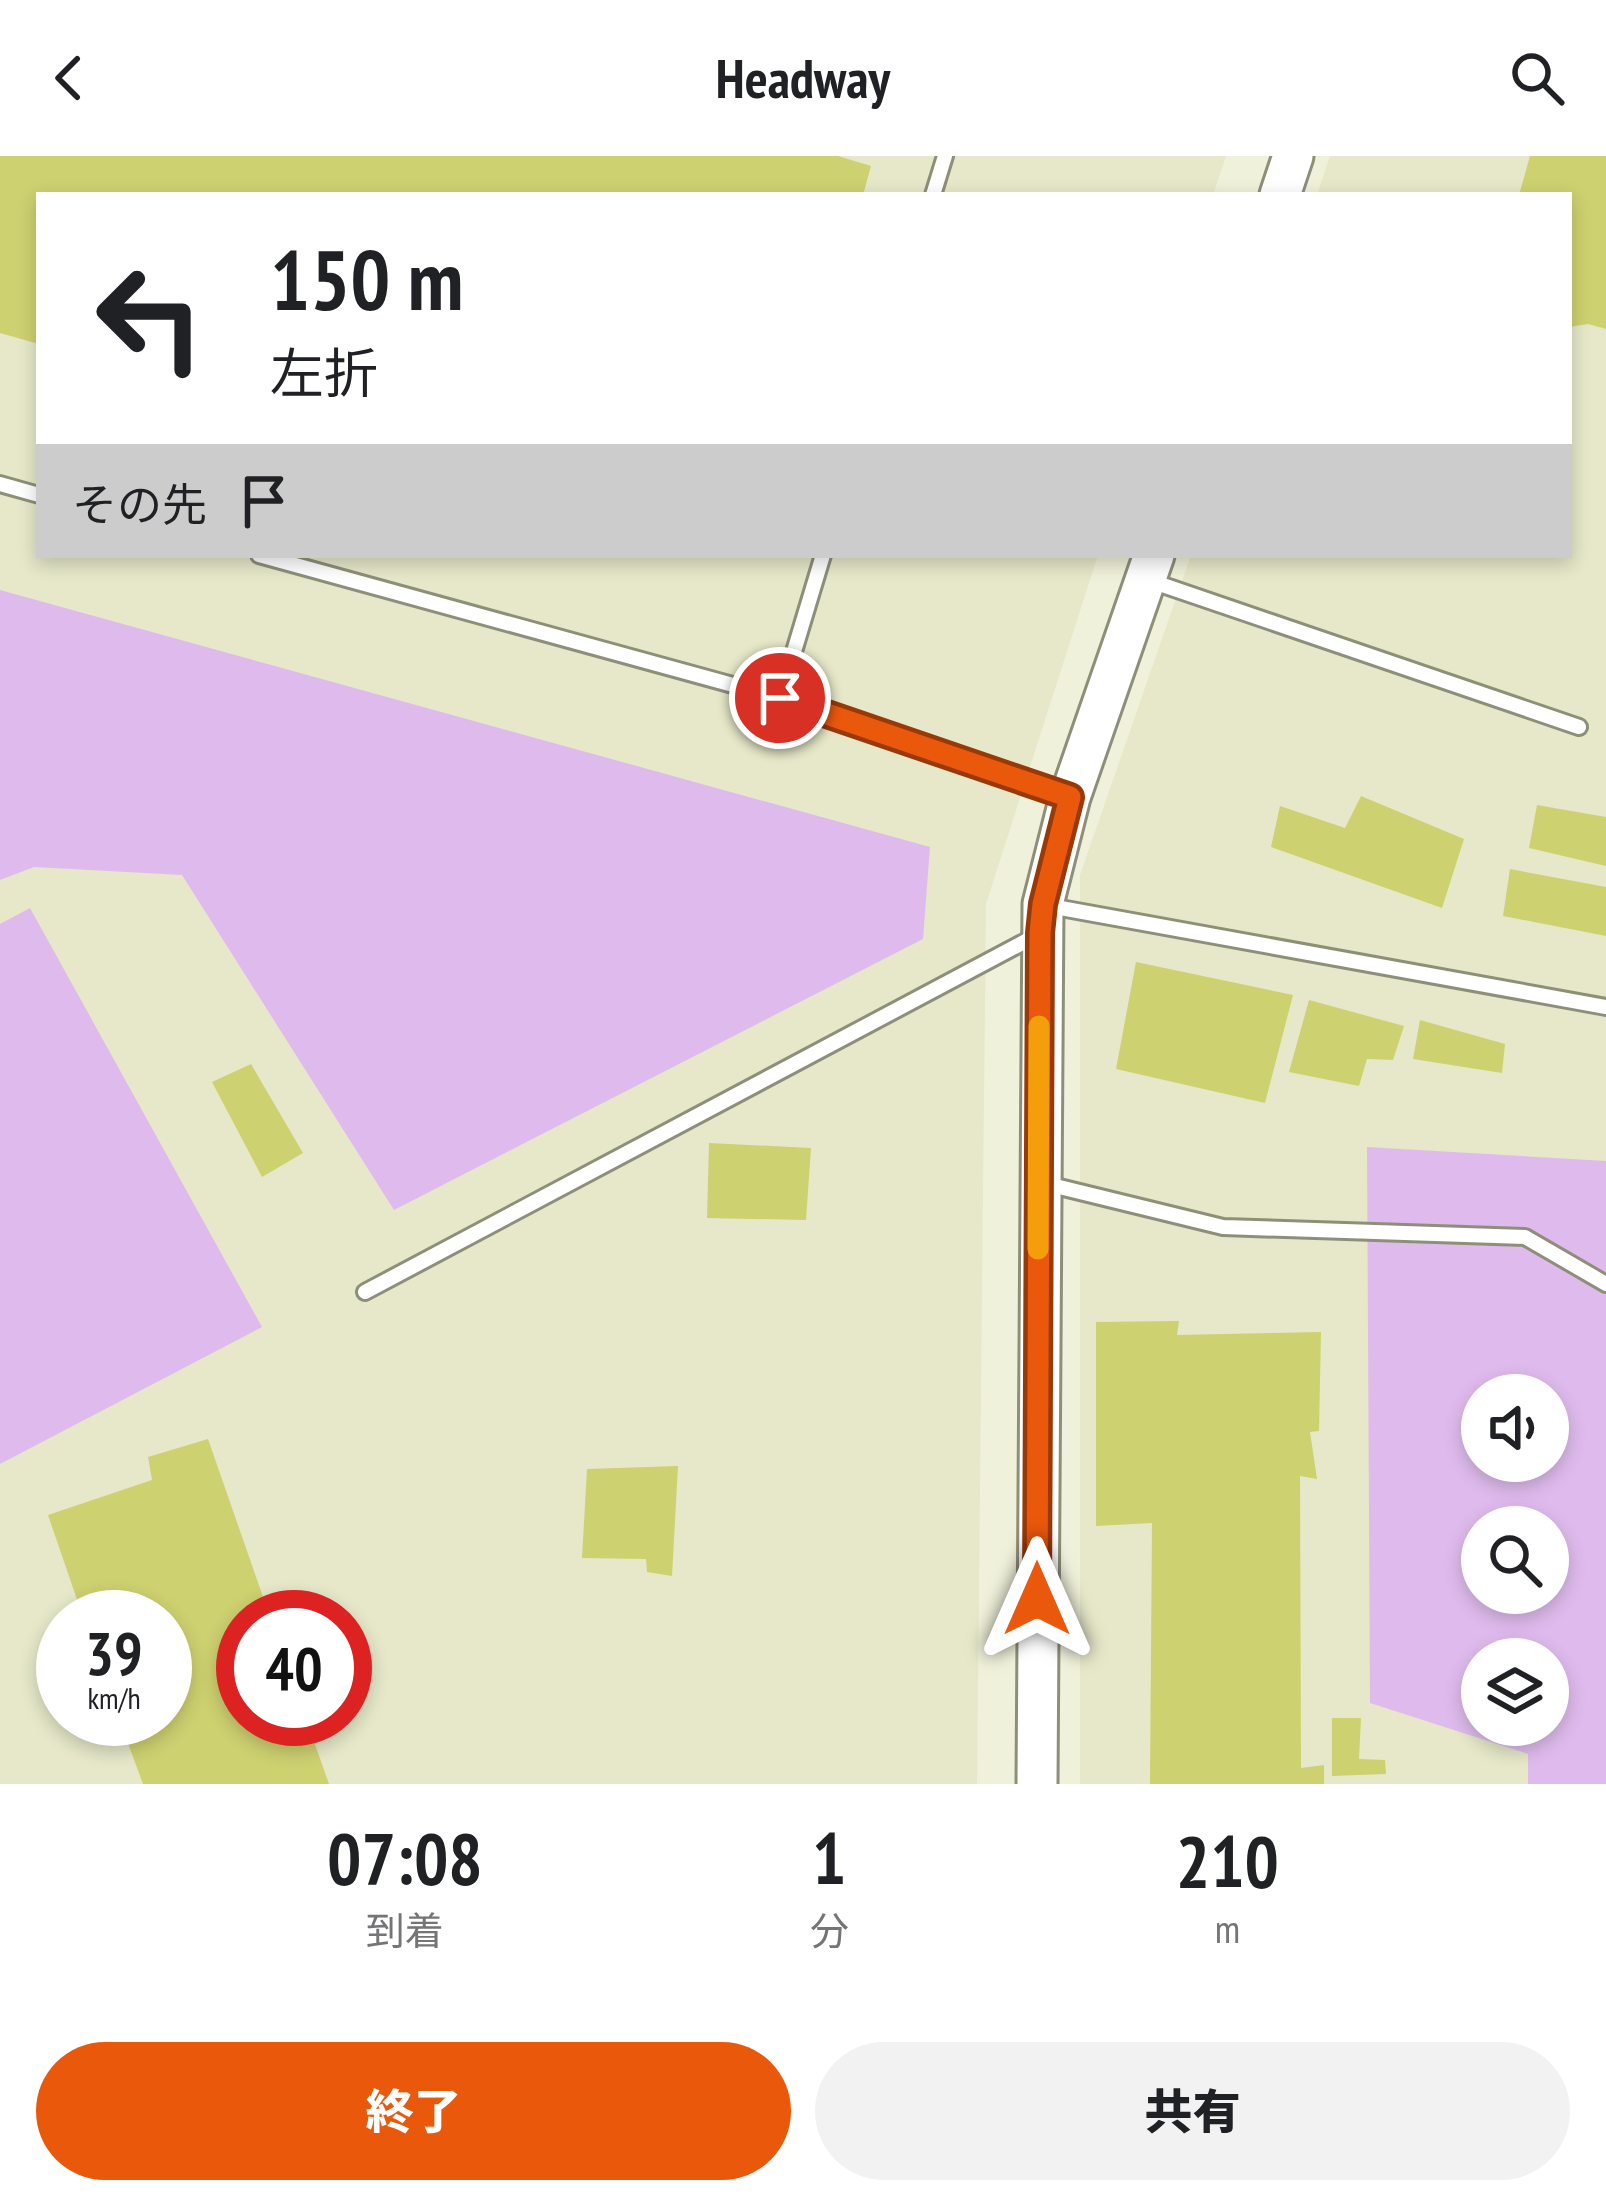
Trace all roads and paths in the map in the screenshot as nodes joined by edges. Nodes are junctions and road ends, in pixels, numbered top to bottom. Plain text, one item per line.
1 (945, 156) edge
2 (1293, 156) edge
3 (934, 192) edge
4 (1281, 192) edge
5 (0, 484) edge
6 (36, 493) edge
7 (270, 558) edge
8 (823, 558) edge
9 (1150, 567) edge
10 (780, 698) junction
11 (1580, 728) dead end
12 (1070, 797) junction
13 (1042, 919) junction
14 (1606, 1006) edge
15 (1038, 1182) junction
16 (1606, 1284) edge
17 (365, 1292) dead end
18 (1036, 1784) edge

1 - 3 lane
2 - 4 street
5 - 6 lane
7 - 10 lane
8 - 10 lane
9 - 11 lane
9 - 12 street
10 - 12 lane
12 - 13 street
13 - 14 lane
13 - 15 street
13 - 17 lane
15 - 16 lane
15 - 18 street

